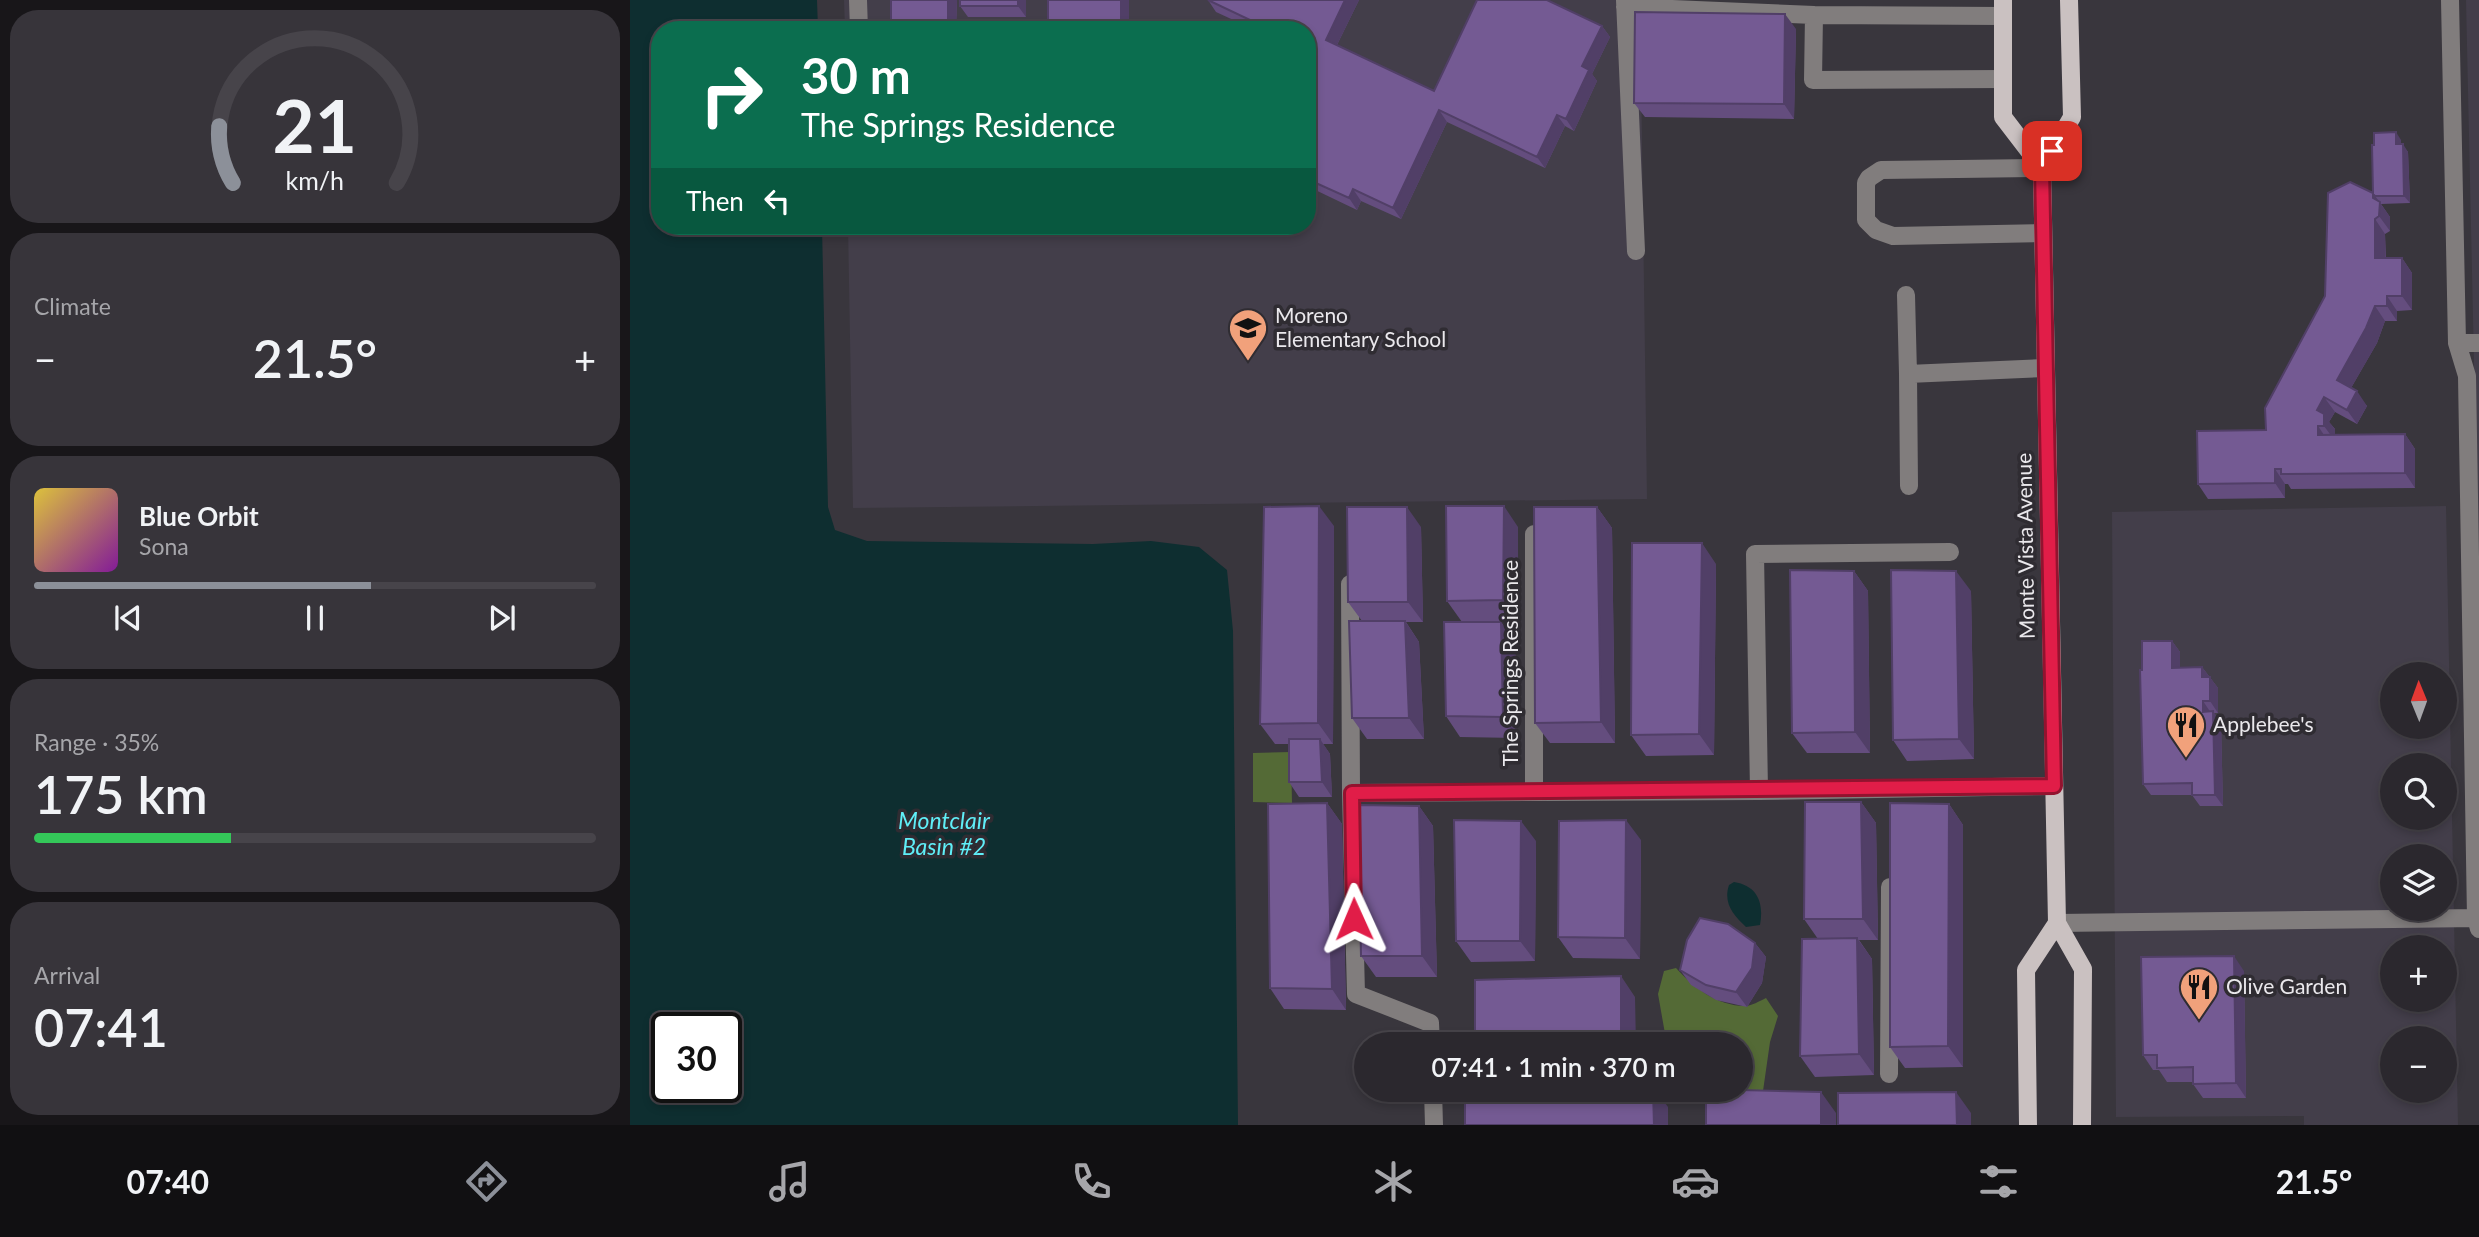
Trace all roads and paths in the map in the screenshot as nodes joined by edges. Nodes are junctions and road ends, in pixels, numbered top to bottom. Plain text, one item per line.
1 (858, 0) edge
2 (2069, 0) edge
3 (2450, 0) edge
4 (1625, 3) edge
5 (2003, 8) edge
6 (1814, 15) junction
7 (859, 21) edge
8 (2003, 79) junction
9 (2042, 168) junction
10 (2043, 233) junction
11 (1636, 251) dead end
12 (1906, 295) dead end
13 (2479, 343) edge
14 (2457, 344) junction
15 (2046, 368) junction
16 (1908, 374) junction
17 (1909, 486) dead end
18 (1534, 534) edge
19 (1950, 552) dead end
20 (1350, 571) edge
21 (2054, 786) junction
22 (1759, 791) junction
23 (1534, 792) junction
24 (1352, 793) junction
25 (1890, 870) edge
26 (2478, 922) edge
27 (2057, 923) junction
28 (1430, 1032) edge
29 (1889, 1074) edge
30 (1433, 1102) edge
31 (1434, 1125) edge
32 (2028, 1125) edge
33 (2082, 1125) edge

1 - 7 street
2 - 9 main road
3 - 14 street
4 - 6 street
4 - 11 street
5 - 6 street
5 - 8 main road
6 - 8 street
8 - 9 main road
9 - 10 main road, Monte Vista Avenue
9 - 10 street
10 - 15 main road, Monte Vista Avenue
12 - 16 street
13 - 14 street
14 - 26 street
15 - 16 street
15 - 21 main road, Monte Vista Avenue
16 - 17 street
18 - 23 street, The Springs Residence
19 - 22 street
20 - 24 street
21 - 22 street, The Springs Residence
21 - 27 main road, Monte Vista Avenue
22 - 23 street, The Springs Residence
23 - 24 street, The Springs Residence
24 - 28 street
25 - 29 street
26 - 27 street
27 - 32 main road
27 - 33 main road, Monte Vista Avenue
30 - 31 street

